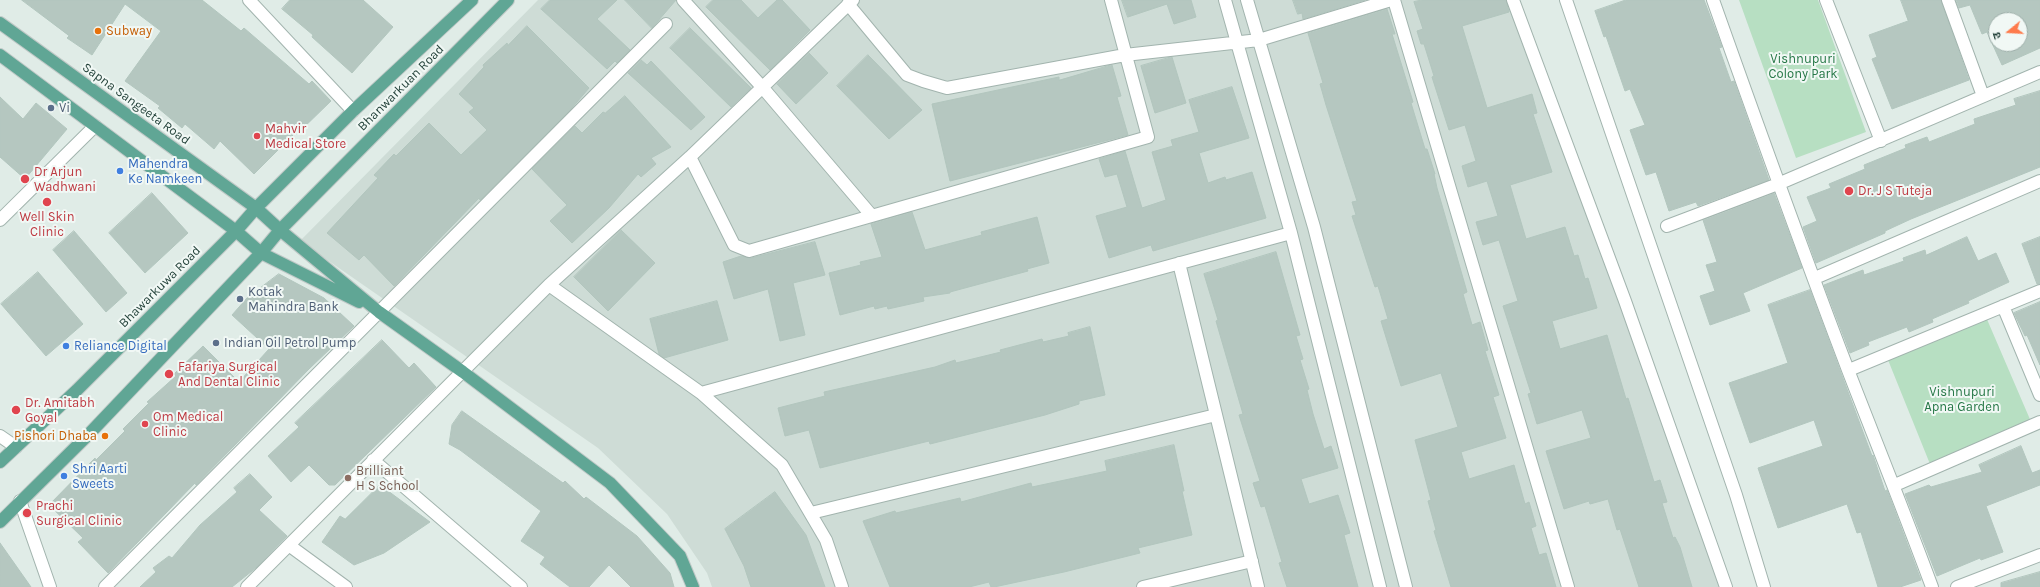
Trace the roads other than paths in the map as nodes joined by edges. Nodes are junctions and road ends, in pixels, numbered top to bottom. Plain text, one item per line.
1 (472, 0) edge
2 (508, 0) edge
3 (1110, 0) edge
4 (1225, 0) edge
5 (1247, 0) edge
6 (1391, 0) edge
7 (1394, 0) edge
8 (1513, 0) edge
9 (1566, 0) edge
10 (1713, 0) edge
11 (1826, 0) edge
12 (1948, 0) edge
13 (251, 1) edge
14 (686, 1) edge
15 (850, 2) edge
16 (0, 23) edge
17 (666, 24) dead end
18 (1259, 40) junction
19 (1238, 42) junction
20 (0, 55) edge
21 (1126, 55) junction
22 (2040, 72) edge
23 (763, 88) junction
24 (1983, 96) junction
25 (353, 111) junction
26 (95, 126) junction
27 (1881, 141) junction
28 (690, 157) junction
29 (2040, 181) edge
30 (1778, 184) junction
31 (256, 208) junction
32 (872, 216) junction
33 (0, 220) edge
34 (1667, 226) dead end
35 (280, 230) junction
36 (236, 231) junction
37 (1291, 233) junction
38 (261, 252) junction
39 (1179, 263) junction
40 (1815, 278) junction
41 (549, 285) junction
42 (2040, 291) edge
43 (2003, 306) junction
44 (379, 312) junction
45 (1849, 370) junction
46 (463, 372) junction
47 (701, 393) junction
48 (2040, 395) edge
49 (1216, 415) junction
50 (2040, 422) edge
51 (0, 436) edge
52 (16, 447) junction
53 (373, 460) junction
54 (0, 462) edge
55 (1895, 485) junction
56 (20, 502) junction
57 (811, 513) junction
58 (0, 522) edge
59 (290, 546) junction
60 (2040, 555) edge
61 (1252, 561) junction
62 (50, 587) edge
63 (105, 587) edge
64 (247, 587) edge
65 (346, 587) edge
66 (521, 587) edge
67 (693, 587) edge
68 (842, 587) edge
69 (1143, 587) edge
70 (1258, 587) edge
71 (1380, 587) edge
72 (1406, 587) edge
73 (1568, 587) edge
74 (1726, 587) edge
75 (1764, 587) edge
76 (1932, 587) edge
77 (1957, 587) edge

1 - 25 main road, Bhanwarkuan Road
2 - 35 main road, Bhanwarkuan Road
3 - 21 street
4 - 19 street
5 - 18 street
6 - 18 street
7 - 73 street
8 - 74 street
9 - 75 street
10 - 30 street
11 - 27 street
12 - 24 street
13 - 25 street
14 - 23 street
15 - 21 street
15 - 23 street
16 - 31 main road, Sapna Sangeeta Road
17 - 44 street
18 - 19 street
18 - 72 street
19 - 21 street
19 - 37 street
20 - 26 main road
21 - 32 street
22 - 24 street
23 - 28 street
23 - 32 street
24 - 27 street
25 - 31 main road, Bhanwarkuan Road
26 - 33 street
26 - 36 main road
27 - 30 street
28 - 32 street
28 - 41 street
29 - 40 street
30 - 34 street
30 - 40 street
31 - 35 main road, Sapna Sangeeta Road
31 - 36 main road, Bhanwarkuan Road
35 - 38 main road, Bhanwarkuan Road
35 - 44 main road, Sapna Sangeeta Road
36 - 38 main road
36 - 52 main road, Bhawarkuwa Road
37 - 39 street
37 - 71 street
38 - 44 main road
38 - 56 main road
39 - 47 street
39 - 49 street
40 - 45 street
41 - 46 street
41 - 47 street
42 - 43 street
43 - 45 street
43 - 48 street
44 - 46 main road
44 - 63 street
45 - 55 street
46 - 53 street
46 - 67 main road
47 - 57 street
49 - 57 street
49 - 61 street
50 - 55 street
51 - 52 street
52 - 54 main road, Bhawarkuwa Road
53 - 59 street
53 - 66 street
55 - 76 street
56 - 58 main road
56 - 62 street
57 - 68 street
59 - 64 street
59 - 65 street
60 - 77 street
61 - 69 street
61 - 70 street

